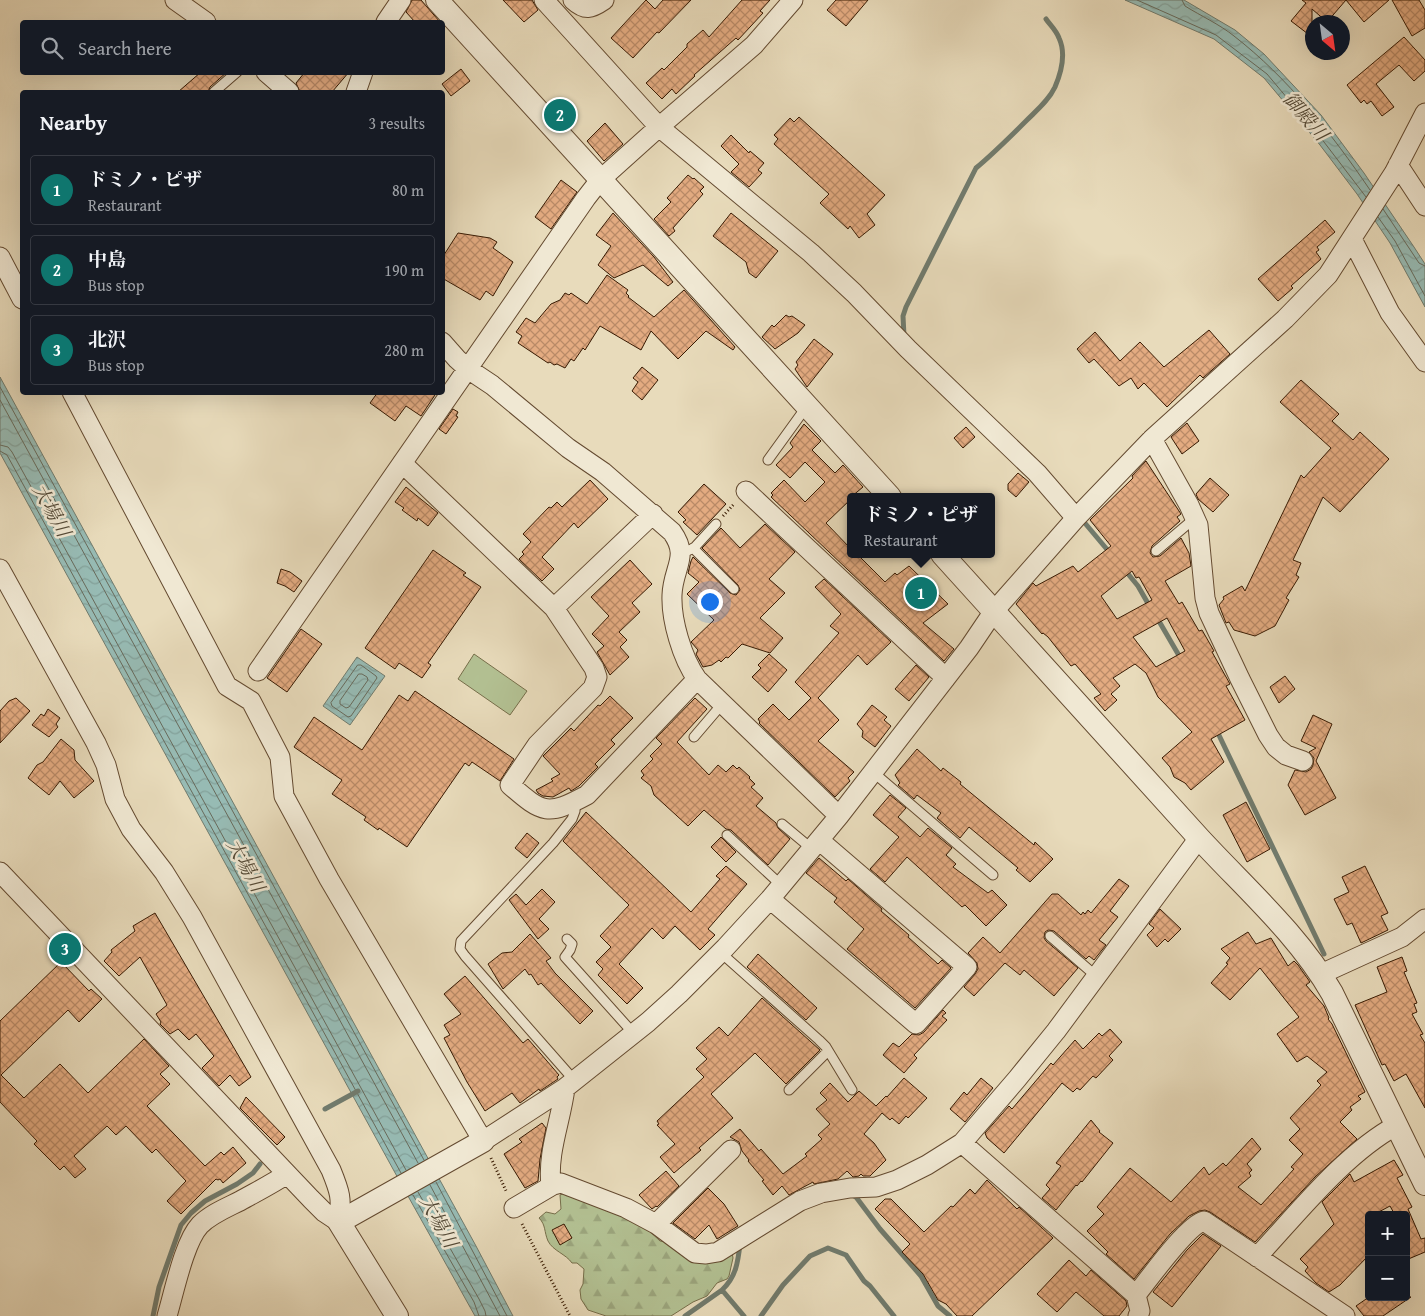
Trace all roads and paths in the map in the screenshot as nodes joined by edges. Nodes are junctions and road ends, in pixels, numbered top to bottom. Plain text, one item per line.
1 (175, 0) edge
2 (401, 0) edge
3 (437, 0) edge
4 (544, 0) edge
5 (573, 0) edge
6 (604, 0) edge
7 (793, 0) edge
8 (203, 20) edge
9 (387, 20) edge
10 (234, 75) edge
11 (269, 75) edge
12 (362, 75) edge
13 (216, 90) edge
14 (287, 90) edge
15 (357, 90) edge
16 (1425, 113) edge
17 (659, 127) junction
18 (1396, 169) junction
19 (600, 180) junction
20 (1425, 206) edge
21 (1355, 234) junction
22 (0, 257) edge
23 (20, 295) edge
24 (445, 346) edge
25 (1425, 362) edge
26 (468, 369) junction
27 (74, 395) edge
28 (807, 406) junction
29 (1152, 439) junction
30 (768, 460) dead end
31 (402, 463) junction
32 (746, 491) dead end
33 (886, 493) edge
34 (653, 514) junction
35 (1076, 518) junction
36 (1194, 518) junction
37 (716, 524) dead end
38 (687, 550) junction
39 (1156, 551) dead end
40 (946, 558) edge
41 (0, 569) edge
42 (734, 589) dead end
43 (554, 608) junction
44 (994, 611) junction
45 (258, 671) dead end
46 (698, 678) junction
47 (946, 678) junction
48 (723, 703) junction
49 (694, 737) dead end
50 (1302, 761) dead end
51 (873, 772) junction
52 (575, 801) junction
53 (839, 816) junction
54 (782, 824) dead end
55 (727, 835) dead end
56 (1199, 838) junction
57 (816, 844) junction
58 (993, 875) dead end
59 (3, 882) edge
60 (776, 892) junction
61 (1425, 919) edge
62 (1050, 936) dead end
63 (567, 939) dead end
64 (720, 952) junction
65 (1322, 974) junction
66 (1096, 976) junction
67 (634, 1034) junction
68 (828, 1052) junction
69 (569, 1084) junction
70 (789, 1090) dead end
71 (852, 1090) dead end
72 (1396, 1125) junction
73 (480, 1142) junction
74 (962, 1143) junction
75 (731, 1150) dead end
76 (287, 1174) junction
77 (1425, 1184) edge
78 (551, 1186) junction
79 (514, 1208) junction
80 (339, 1222) junction
81 (656, 1224) junction
82 (1257, 1257) junction
83 (1136, 1295) junction
84 (167, 1316) edge
85 (397, 1316) edge
86 (570, 1316) edge
87 (1138, 1316) edge
88 (1345, 1316) edge

1 - 8 street
2 - 9 street
3 - 19 street
4 - 17 street
5 - 6 street
7 - 17 street
10 - 13 lane
11 - 14 street
12 - 15 street
16 - 18 street
17 - 19 street
17 - 35 street
18 - 20 street
18 - 21 street
19 - 26 street
19 - 28 street
21 - 25 street
21 - 29 street
22 - 23 street
24 - 26 street
26 - 31 street
26 - 34 street
27 - 73 street
28 - 30 lane
28 - 33 street
29 - 35 street
29 - 36 street
31 - 43 street
31 - 45 street
32 - 47 street
34 - 38 street
34 - 43 street
35 - 44 street
36 - 39 lane
36 - 50 street
37 - 38 lane
38 - 42 lane
38 - 46 street
40 - 44 street
41 - 80 street
43 - 52 street
44 - 47 street
44 - 56 street
46 - 48 street
46 - 52 street
47 - 51 street
48 - 49 lane
48 - 53 street
51 - 53 street
51 - 58 lane
52 - 69 lane
53 - 57 street
54 - 57 lane
55 - 60 lane
56 - 65 street
56 - 66 street
57 - 60 street
57 - 60 street
59 - 76 street
60 - 64 street
61 - 65 street
62 - 66 lane
63 - 67 lane
64 - 67 street
64 - 68 lane
65 - 72 street
66 - 74 street
67 - 69 street
68 - 70 lane
68 - 71 lane
69 - 73 street
69 - 78 street
72 - 77 street
72 - 82 street
73 - 79 path
73 - 80 street
74 - 81 street
74 - 83 street
75 - 81 street
76 - 80 street
76 - 84 street
78 - 79 street
78 - 81 street
79 - 86 path
80 - 85 street
82 - 83 street
82 - 88 street
83 - 87 street

